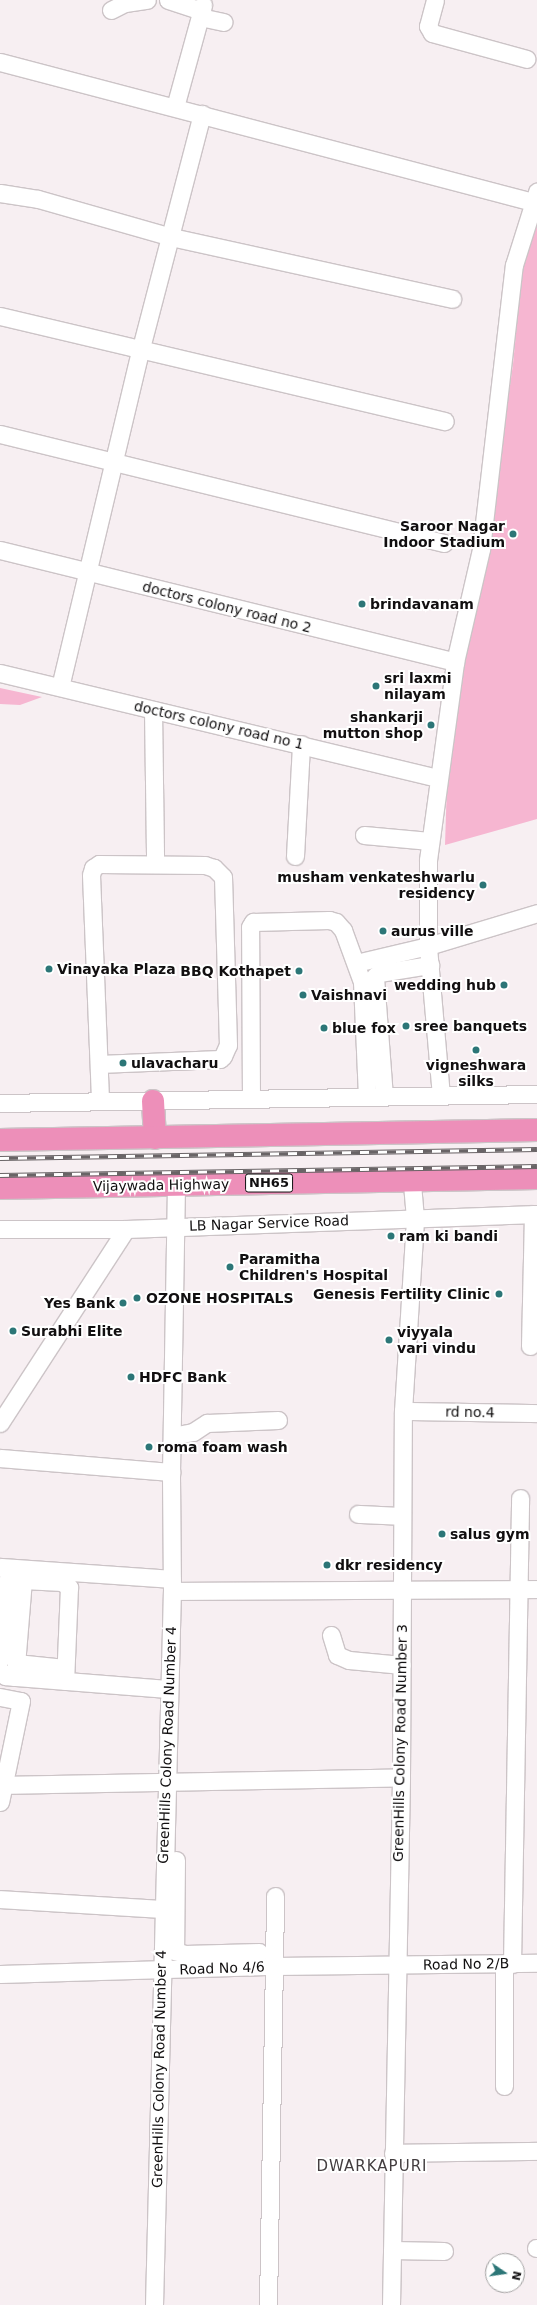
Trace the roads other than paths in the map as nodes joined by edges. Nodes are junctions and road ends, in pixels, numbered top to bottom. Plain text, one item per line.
1 (147, 0) edge
2 (168, 0) edge
3 (435, 0) edge
4 (203, 7) edge
5 (112, 10) dead end
6 (223, 22) dead end
7 (527, 59) dead end
8 (0, 62) edge
9 (175, 107) junction
10 (202, 114) junction
11 (0, 193) edge
12 (535, 197) edge
13 (171, 237) junction
14 (452, 299) dead end
15 (0, 316) edge
16 (140, 348) junction
17 (445, 421) dead end
18 (0, 434) edge
19 (113, 462) junction
20 (444, 543) dead end
21 (0, 550) edge
22 (86, 573) junction
23 (455, 662) junction
24 (0, 673) edge
25 (60, 688) junction
26 (153, 710) junction
27 (301, 744) junction
28 (438, 778) junction
29 (364, 835) dead end
30 (430, 841) junction
31 (295, 856) dead end
32 (155, 857) dead end
33 (537, 913) edge
34 (428, 946) junction
35 (361, 962) junction
36 (430, 965) junction
37 (99, 1064) junction
38 (537, 1094) edge
39 (441, 1096) junction
40 (376, 1097) junction
41 (251, 1099) junction
42 (100, 1101) junction
43 (153, 1101) junction
44 (0, 1103) edge
45 (537, 1130) edge
46 (155, 1138) junction
47 (0, 1140) edge
48 (537, 1178) edge
49 (412, 1182) junction
50 (176, 1185) junction
51 (0, 1188) edge
52 (535, 1214) edge
53 (415, 1218) junction
54 (176, 1226) junction
55 (0, 1229) edge
56 (126, 1229) junction
57 (530, 1346) dead end
58 (403, 1411) junction
59 (537, 1413) edge
60 (1, 1418) edge
61 (278, 1420) dead end
62 (172, 1436) junction
63 (0, 1458) edge
64 (171, 1472) junction
65 (520, 1498) dead end
66 (358, 1514) dead end
67 (402, 1516) junction
68 (5, 1567) edge
69 (172, 1585) junction
70 (520, 1588) junction
71 (537, 1589) edge
72 (402, 1591) junction
73 (331, 1635) dead end
74 (402, 1665) junction
75 (10, 1667) edge
76 (0, 1670) edge
77 (65, 1674) junction
78 (169, 1689) junction
79 (0, 1697) edge
80 (401, 1777) junction
81 (166, 1781) junction
82 (1, 1791) edge
83 (176, 1860) dead end
84 (169, 1886) junction
85 (275, 1896) dead end
86 (0, 1899) edge
87 (162, 1909) junction
88 (168, 1937) junction
89 (259, 1952) dead end
90 (240, 1960) junction
91 (508, 1964) junction
92 (537, 1964) edge
93 (396, 1965) junction
94 (275, 1966) junction
95 (161, 1971) junction
96 (0, 1974) edge
97 (504, 2086) dead end
98 (537, 2151) edge
99 (393, 2153) junction
100 (392, 2250) junction
101 (444, 2251) dead end
102 (154, 2305) edge
103 (268, 2305) edge
104 (391, 2305) edge

1 - 5 street
2 - 4 street
3 - 7 street
4 - 6 street
4 - 9 street
8 - 9 street
9 - 10 street
10 - 12 street
10 - 13 street
11 - 13 street
12 - 23 street
13 - 14 street
13 - 16 street
15 - 16 street
16 - 17 street
16 - 19 street
18 - 19 street
19 - 20 street
19 - 22 street
21 - 22 street, doctors colony road no 2
22 - 23 street, doctors colony road no 2
22 - 25 street
23 - 28 street
24 - 25 street, doctors colony road no 1
25 - 26 street, doctors colony road no 1
26 - 27 street, doctors colony road no 1
26 - 32 street
27 - 28 street, doctors colony road no 1
27 - 31 street
28 - 30 street
29 - 30 street
30 - 34 street
33 - 34 street
34 - 35 street
34 - 36 street
35 - 40 street
35 - 41 street
36 - 39 street
36 - 40 street
37 - 37 street
37 - 42 street
38 - 39 street
39 - 40 street
40 - 41 street
41 - 43 street
42 - 43 street
42 - 44 street
43 - 46 highway
45 - 46 highway
46 - 47 highway
48 - 49 highway, Vijaywada Highway / NH65
49 - 50 highway, Vijaywada Highway / NH65
49 - 53 street, GreenHills Colony Road Number 3
50 - 51 highway, Vijaywada Highway / NH65
50 - 54 street, GreenHills Colony Road Number 4
52 - 53 street, LB Nagar Service Road
52 - 57 street
53 - 54 street, LB Nagar Service Road
53 - 58 street, GreenHills Colony Road Number 3
54 - 56 street, LB Nagar Service Road
54 - 62 street, GreenHills Colony Road Number 4
55 - 56 street, LB Nagar Service Road
56 - 60 street
58 - 59 street, rd no.4
58 - 67 street, GreenHills Colony Road Number 3
61 - 62 street
62 - 64 street, GreenHills Colony Road Number 4
63 - 64 street
64 - 69 street, GreenHills Colony Road Number 4
65 - 70 street
66 - 67 street
67 - 72 street, GreenHills Colony Road Number 3
68 - 69 street
68 - 75 street
69 - 72 street
69 - 78 street, GreenHills Colony Road Number 4
70 - 71 street
70 - 72 street
70 - 91 street
72 - 74 street, GreenHills Colony Road Number 3
73 - 74 street
74 - 80 street, GreenHills Colony Road Number 3
75 - 76 street
75 - 77 street
75 - 77 street
77 - 78 street
78 - 81 street, GreenHills Colony Road Number 4
79 - 82 street
80 - 81 street
80 - 93 street, GreenHills Colony Road Number 3
81 - 82 street
81 - 84 street, GreenHills Colony Road Number 4
83 - 84 street
84 - 87 street, GreenHills Colony Road Number 4
84 - 88 street
85 - 94 street
86 - 87 street
87 - 88 street, GreenHills Colony Road Number 4
88 - 90 street
88 - 95 street, GreenHills Colony Road Number 4
89 - 90 street
90 - 94 street, Road No 4/6
90 - 95 street, Road No 4/6
91 - 92 street, Road No 2/B
91 - 93 street, Road No 2/B
91 - 97 street
93 - 94 street, Road No 4/6
93 - 99 street, GreenHills Colony Road Number 3
94 - 103 street
95 - 96 street, Road No 4/6
95 - 102 street, GreenHills Colony Road Number 4
98 - 99 street
99 - 100 street, GreenHills Colony Road Number 3
100 - 101 street
100 - 104 street, GreenHills Colony Road Number 3

